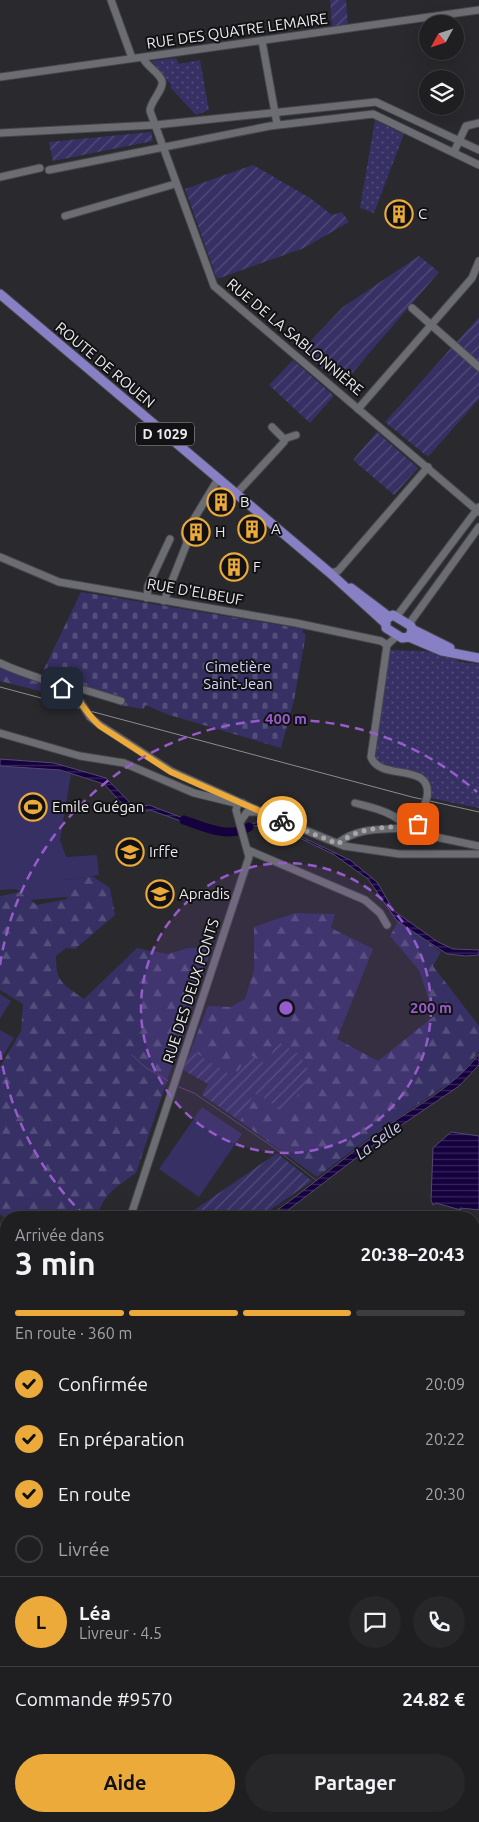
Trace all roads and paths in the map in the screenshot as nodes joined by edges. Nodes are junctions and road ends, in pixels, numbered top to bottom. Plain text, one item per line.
1 (111, 0) edge
2 (479, 10) edge
3 (262, 41) junction
4 (132, 58) junction
5 (143, 58) junction
6 (0, 77) edge
7 (274, 111) junction
8 (277, 124) junction
9 (479, 124) edge
10 (155, 125) junction
11 (0, 134) edge
12 (460, 141) junction
13 (162, 148) junction
14 (479, 150) edge
15 (454, 152) junction
16 (479, 165) edge
17 (40, 168) dead end
18 (49, 170) dead end
19 (0, 177) edge
20 (175, 184) junction
21 (65, 216) dead end
22 (479, 261) edge
23 (0, 294) edge
24 (412, 308) dead end
25 (431, 325) junction
26 (479, 367) edge
27 (358, 409) junction
28 (272, 427) dead end
29 (296, 435) dead end
30 (284, 439) junction
31 (428, 467) junction
32 (218, 479) junction
33 (236, 494) junction
34 (478, 509) edge
35 (479, 527) edge
36 (170, 539) dead end
37 (0, 557) edge
38 (436, 564) junction
39 (448, 570) junction
40 (330, 574) junction
41 (146, 598) junction
42 (164, 601) junction
43 (390, 618) junction
44 (410, 630) junction
45 (397, 636) junction
46 (387, 646) junction
47 (479, 658) edge
48 (0, 663) edge
49 (65, 689) junction
50 (121, 701) dead end
51 (0, 733) edge
52 (224, 795) junction
53 (230, 802) junction
54 (356, 803) dead end
55 (241, 808) junction
56 (416, 826) junction
57 (406, 827) junction
58 (338, 844) junction
59 (479, 846) edge
60 (248, 850) junction
61 (479, 854) edge
62 (387, 925) dead end
63 (132, 1211) edge

1 - 4 street
2 - 3 street, RUE DES QUATRE LEMAIRE
3 - 5 street, RUE DES QUATRE LEMAIRE
3 - 7 street
4 - 5 street, RUE DES QUATRE LEMAIRE
4 - 6 street, RUE DES QUATRE LEMAIRE
5 - 10 street, RUE DE LA SABLONNIÈRE
7 - 8 street
7 - 10 street
7 - 12 street
8 - 13 street
8 - 15 street
9 - 12 street
10 - 11 street
10 - 13 street, RUE DE LA SABLONNIÈRE
12 - 14 street
12 - 15 street
13 - 18 street
13 - 20 street, RUE DE LA SABLONNIÈRE
15 - 16 street
17 - 19 street
20 - 21 street
20 - 27 street, RUE DE LA SABLONNIÈRE
22 - 25 street
23 - 32 main road, ROUTE DE ROUEN / D 1029
24 - 25 street
25 - 26 street
25 - 27 street
27 - 31 street, RUE DE LA SABLONNIÈRE
28 - 30 street
29 - 30 street
30 - 33 street
31 - 34 street, RUE DE LA SABLONNIÈRE
31 - 40 street
32 - 33 main road, ROUTE DE ROUEN / D 1029
32 - 42 street
33 - 40 main road, ROUTE DE ROUEN / D 1029
34 - 38 street
35 - 39 street
36 - 41 street
37 - 41 street, RUE D'ELBEUF
38 - 39 street
38 - 43 street
39 - 44 street
40 - 43 main road, ROUTE DE ROUEN / D 1029
41 - 42 street, RUE D'ELBEUF
42 - 46 street, RUE D'ELBEUF
43 - 44 main road
43 - 45 main road
44 - 45 main road
44 - 47 main road
45 - 46 street
46 - 56 street, bridge
48 - 49 street
49 - 50 street
49 - 52 street, bridge
51 - 53 street
52 - 53 street
52 - 55 street
53 - 55 street
54 - 57 street
55 - 58 street
55 - 60 street, RUE DES DEUX PONTS
56 - 57 street
56 - 59 street
57 - 58 street
58 - 61 street
60 - 62 street
60 - 63 street, RUE DES DEUX PONTS

